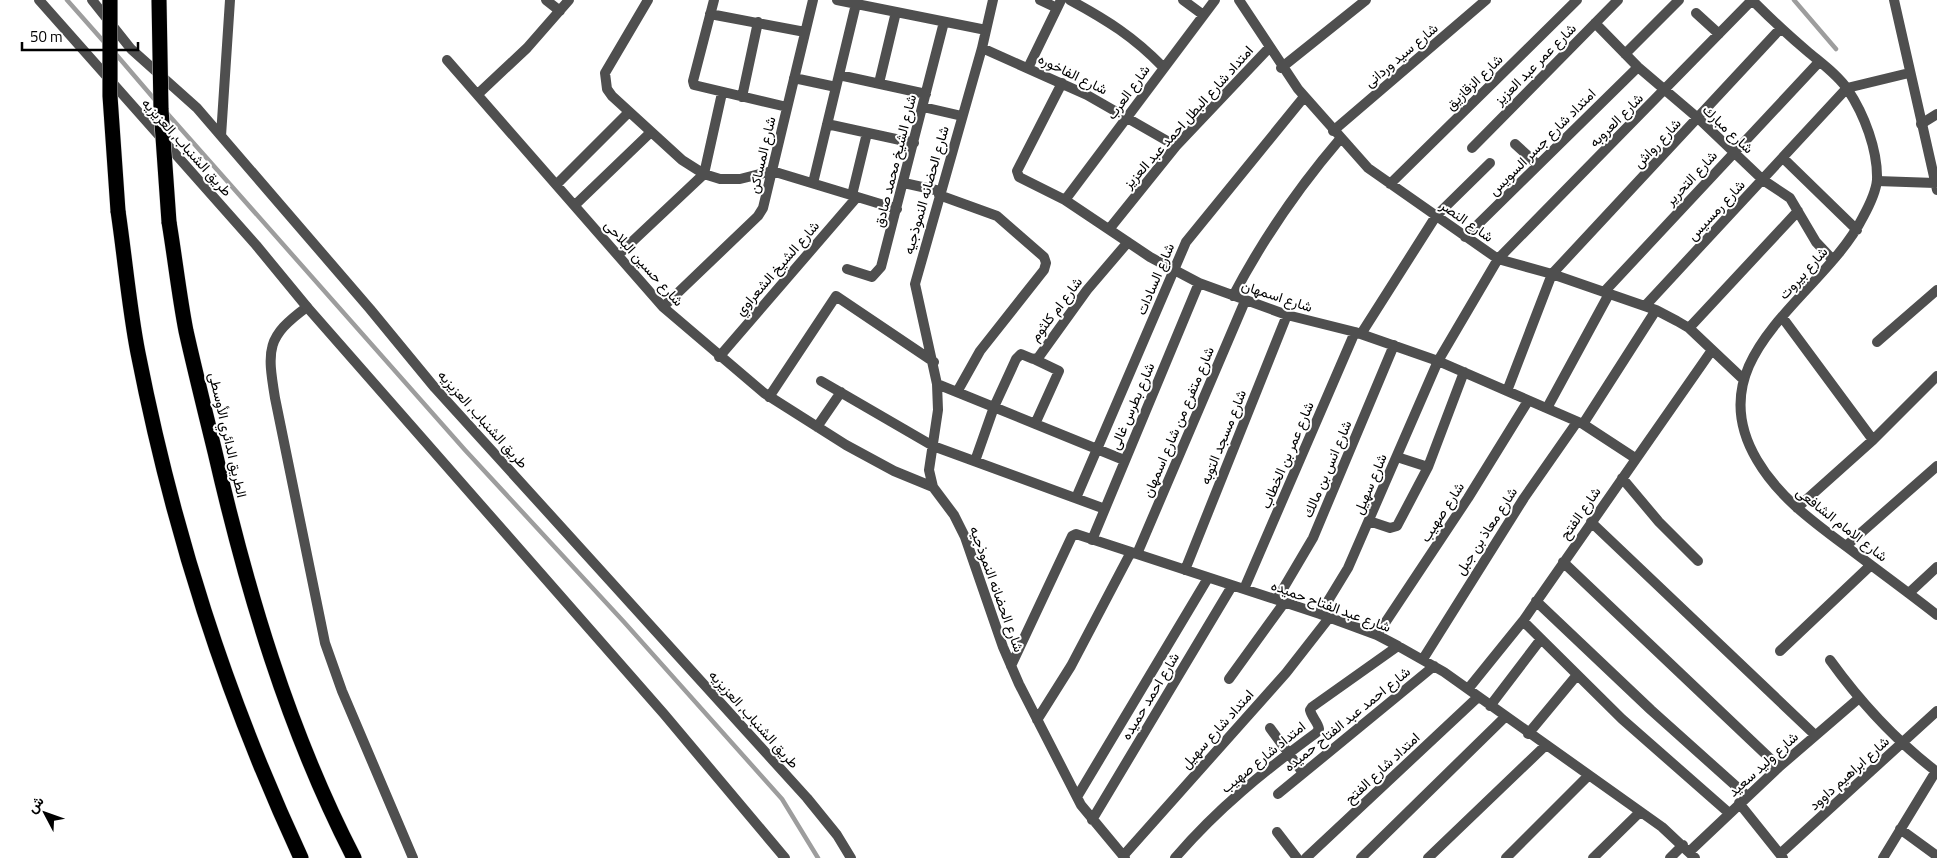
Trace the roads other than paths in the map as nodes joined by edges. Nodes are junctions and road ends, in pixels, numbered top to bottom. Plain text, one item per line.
1 (39, 0) edge
2 (92, 0) edge
3 (110, 0) edge
4 (159, 0) edge
5 (230, 0) edge
6 (546, 0) edge
7 (569, 0) edge
8 (648, 0) edge
9 (714, 0) edge
10 (812, 0) edge
11 (837, 0) edge
12 (993, 0) edge
13 (1040, 0) edge
14 (1070, 0) edge
15 (1183, 0) edge
16 (1215, 0) edge
17 (1239, 0) edge
18 (1366, 0) edge
19 (1486, 0) edge
20 (1577, 0) edge
21 (1618, 0) edge
22 (1679, 0) edge
23 (1752, 0) edge
24 (1894, 0) edge
25 (856, 4) junction
26 (1059, 4) edge
27 (560, 11) junction
28 (896, 12) junction
29 (1696, 13) dead end
30 (710, 14) junction
31 (1202, 14) junction
32 (758, 22) junction
33 (944, 22) junction
34 (1596, 23) junction
35 (1781, 28) junction
36 (986, 30) junction
37 (804, 32) junction
38 (1719, 34) junction
39 (982, 48) junction
40 (1269, 48) junction
41 (1626, 54) junction
42 (447, 60) dead end
43 (1819, 62) junction
44 (1163, 67) junction
45 (1638, 67) junction
46 (1028, 68) junction
47 (1282, 68) junction
48 (1909, 73) junction
49 (839, 75) junction
50 (794, 78) junction
51 (879, 83) junction
52 (1062, 83) junction
53 (836, 87) junction
54 (1847, 88) junction
55 (1665, 90) junction
56 (722, 93) junction
57 (478, 94) junction
58 (926, 94) junction
59 (742, 97) junction
60 (1304, 97) junction
61 (787, 107) junction
62 (923, 107) junction
63 (629, 112) junction
64 (1937, 114) edge
65 (962, 116) junction
66 (1127, 116) junction
67 (1699, 119) junction
68 (827, 124) junction
69 (1921, 124) junction
70 (1332, 131) junction
71 (651, 132) junction
72 (867, 133) junction
73 (221, 136) junction
74 (1340, 139) junction
75 (914, 143) junction
76 (1515, 144) dead end
77 (1176, 146) junction
78 (1472, 148) dead end
79 (1734, 152) junction
80 (1783, 158) junction
81 (1490, 163) dead end
82 (1538, 165) junction
83 (772, 171) junction
84 (704, 174) junction
85 (1763, 180) junction
86 (1877, 181) junction
87 (813, 183) junction
88 (904, 183) junction
89 (557, 184) junction
90 (1390, 184) junction
91 (1936, 187) edge
92 (940, 193) junction
93 (854, 196) junction
94 (1065, 200) junction
95 (575, 205) junction
96 (898, 209) junction
97 (1798, 211) junction
98 (1436, 216) junction
99 (1110, 228) junction
100 (1857, 230) junction
101 (1466, 237) junction
102 (1128, 242) junction
103 (618, 255) junction
104 (1498, 259) junction
105 (1833, 260) junction
106 (848, 269) dead end
107 (1174, 270) junction
108 (1552, 274) junction
109 (1199, 283) junction
110 (1937, 290) edge
111 (1607, 293) junction
112 (1233, 296) junction
113 (1245, 301) junction
114 (1645, 306) junction
115 (307, 307) junction
116 (663, 307) junction
117 (1656, 310) junction
118 (1286, 315) junction
119 (1782, 317) junction
120 (1689, 328) junction
121 (1358, 333) junction
122 (1877, 342) dead end
123 (1394, 344) junction
124 (1712, 350) junction
125 (719, 357) junction
126 (1036, 360) junction
127 (1438, 361) junction
128 (934, 362) junction
129 (1464, 372) junction
130 (1937, 376) edge
131 (1743, 379) junction
132 (820, 381) dead end
133 (937, 384) junction
134 (841, 392) junction
135 (957, 392) junction
136 (1507, 392) junction
137 (769, 397) junction
138 (1528, 401) junction
139 (994, 407) junction
140 (1547, 408) junction
141 (1580, 423) junction
142 (1035, 424) junction
143 (817, 427) junction
144 (1872, 440) junction
145 (933, 446) junction
146 (1096, 449) junction
147 (1397, 457) junction
148 (1635, 458) junction
149 (1124, 460) junction
150 (974, 461) junction
151 (1937, 466) edge
152 (1428, 468) junction
153 (1622, 478) junction
154 (933, 487) junction
155 (1076, 498) junction
156 (1797, 508) junction
157 (1105, 509) junction
158 (1369, 521) junction
159 (1591, 522) junction
160 (1092, 540) junction
161 (1846, 546) junction
162 (1134, 553) junction
163 (1698, 561) dead end
164 (1563, 562) junction
165 (1871, 564) junction
166 (1937, 567) edge
167 (1184, 570) junction
168 (1208, 578) junction
169 (1232, 586) junction
170 (1244, 589) junction
171 (1909, 593) junction
172 (1280, 601) junction
173 (1536, 601) junction
174 (1937, 615) edge
175 (1324, 616) junction
176 (1523, 621) junction
177 (1377, 635) junction
178 (1541, 638) junction
179 (1398, 646) junction
180 (1780, 651) dead end
181 (1423, 659) junction
182 (1830, 660) dead end
183 (1011, 666) junction
184 (1434, 666) junction
185 (1577, 675) junction
186 (1229, 679) dead end
187 (1468, 689) junction
188 (1478, 697) junction
189 (1858, 699) junction
190 (1490, 706) junction
191 (1937, 711) edge
192 (1505, 717) junction
193 (1036, 720) junction
194 (1270, 728) dead end
195 (1528, 734) junction
196 (1815, 735) junction
197 (1902, 743) junction
198 (1545, 746) junction
199 (1288, 753) junction
200 (1779, 767) junction
201 (1936, 771) edge
202 (1303, 773) junction
203 (1588, 776) junction
204 (1278, 794) dead end
205 (1077, 797) junction
206 (1743, 800) junction
207 (1640, 812) junction
208 (1729, 813) junction
209 (1092, 820) junction
210 (1900, 829) junction
211 (1278, 832) dead end
212 (1689, 852) edge
213 (1781, 856) edge
214 (1937, 856) edge
215 (1124, 857) edge
216 (301, 858) edge
217 (354, 858) edge
218 (413, 858) edge
219 (785, 858) edge
220 (851, 858) edge
221 (1175, 858) edge
222 (1297, 858) edge
223 (1306, 858) edge
224 (1361, 858) edge
225 (1428, 858) edge
226 (1506, 858) edge
227 (1593, 858) edge
228 (1670, 858) edge
229 (1883, 858) edge

1 - 115 street, طريق الشنباب, العزيزيه
2 - 73 street, طريق الشنباب, العزيزيه
3 - 216 highway, bridge
4 - 217 highway, الطريق الدائري الأوسطى, bridge
5 - 73 street
6 - 27 street
7 - 27 street
8 - 63 street
9 - 30 street
10 - 37 street, شارع المساكن
11 - 25 street
12 - 36 street, شارع الحضانه النموذجيه
13 - 26 street
14 - 44 street
15 - 31 street
16 - 31 street, شارع العرب
17 - 40 street, شارع النصر
18 - 47 street
19 - 70 street, شارع سيد وردانى
20 - 90 street, شارع الزقازيق
21 - 34 street, شارع عمر عبد العزيز
22 - 41 street
23 - 35 street
23 - 38 street, شارع العروبه
24 - 48 street
25 - 28 street
25 - 49 street
26 - 46 street
27 - 57 street
28 - 33 street
28 - 51 street
29 - 38 street
30 - 32 street
30 - 56 street
31 - 44 street, شارع العرب
32 - 37 street
32 - 59 street
33 - 36 street
33 - 58 street, شارع الشيخ محمد صادق
34 - 41 street, شارع مبارك
34 - 78 street, شارع عمر عبد العزيز
35 - 43 street
35 - 67 street, شارع رواش
36 - 39 street, شارع الحضانه النموذجيه
37 - 50 street, شارع المساكن
38 - 55 street, شارع العروبه
39 - 46 street, شارع الفاخوره
39 - 65 street, شارع الحضانه النموذجيه
40 - 47 street, شارع النصر
40 - 77 street, امتداد شارع البطل احمد عبد العزيز
41 - 45 street, شارع مبارك
42 - 57 street, شارع حسين البلاحى
43 - 54 street
43 - 79 street, شارع التحرير
44 - 66 street, شارع العرب
45 - 55 street, شارع مبارك
45 - 82 street, امتداد شارع جسر السويس
46 - 52 street, شارع الفاخوره
47 - 60 street, شارع النصر
48 - 54 street
48 - 69 street
49 - 51 street
49 - 53 street
50 - 53 street
50 - 61 street, شارع المساكن
51 - 58 street
52 - 66 street, شارع الفاخوره
52 - 94 street, شارع اسمهان
53 - 68 street
54 - 80 street, شارع رمسيس
54 - 86 street
55 - 67 street, شارع مبارك
55 - 104 street, شارع العروبه
56 - 59 street
56 - 84 street
57 - 89 street, شارع حسين البلاحى
58 - 62 street, شارع الشيخ محمد صادق
59 - 61 street
60 - 70 street, شارع النصر
60 - 107 street, شارع السادات
61 - 83 street, شارع المساكن
62 - 65 street
62 - 75 street, شارع الشيخ محمد صادق
63 - 71 street
63 - 89 street
64 - 69 street
65 - 92 street, شارع الحضانه النموذجيه
66 - 77 street, شارع الفاخوره
66 - 94 street, شارع العرب
67 - 79 street, شارع مبارك
67 - 108 street, شارع رواش
68 - 72 street
68 - 87 street
69 - 91 street
70 - 74 street, شارع النصر
71 - 84 street
71 - 95 street
72 - 75 street
72 - 93 street
73 - 220 street, طريق الشنباب, العزيزيه
74 - 90 street, شارع النصر
74 - 112 street
75 - 88 street, شارع الشيخ محمد صادق
76 - 82 street
77 - 99 street, امتداد شارع البطل احمد عبد العزيز
79 - 85 street, شارع مبارك
79 - 111 street, شارع التحرير
80 - 85 street, شارع رمسيس
80 - 100 street
81 - 98 street, شارع عمر بن الخطاب
82 - 101 street, امتداد شارع جسر السويس
83 - 84 street
83 - 87 street
83 - 116 street, شارع المساكن
84 - 103 street
85 - 97 street, شارع مبارك
85 - 114 street, شارع رمسيس
86 - 91 street
86 - 100 street, شارع بيروت
87 - 93 street
88 - 92 street
88 - 96 street, شارع الشيخ محمد صادق
89 - 95 street, شارع حسين البلاحى
90 - 98 street, شارع النصر
92 - 128 street, شارع الحضانه النموذجيه
92 - 135 street
93 - 96 street
93 - 125 street, شارع الشيخ الشعراوي
94 - 99 street, شارع اسمهان
95 - 103 street, شارع حسين البلاحى
96 - 106 street, شارع الشيخ محمد صادق
97 - 105 street, شارع مبارك
97 - 120 street
98 - 101 street, شارع النصر
98 - 121 street, شارع عمر بن الخطاب
99 - 102 street, شارع اسمهان
100 - 105 street, شارع بيروت
101 - 104 street, شارع النصر
102 - 107 street, شارع اسمهان
102 - 126 street, شارع ام كلثوم
103 - 116 street, شارع حسين البلاحى
104 - 108 street, شارع النصر
104 - 127 street, شارع العروبه
105 - 119 street, شارع بيروت
107 - 109 street, شارع اسمهان
107 - 146 street, شارع السادات
108 - 111 street, شارع النصر
108 - 136 street
109 - 112 street, شارع اسمهان
109 - 149 street, شارع بطرس غالى
110 - 122 street
111 - 114 street, شارع النصر
111 - 140 street, شارع التحرير
112 - 113 street, شارع اسمهان
113 - 118 street, شارع اسمهان
113 - 162 street, شارع متفرع من شارع اسمهان
114 - 117 street, شارع النصر
115 - 218 street
115 - 219 street, طريق الشنباب, العزيزيه
116 - 125 street, شارع حسين البلاحى
117 - 120 street, شارع النصر
117 - 141 street, شارع معاذ بن جبل
118 - 121 street, شارع اسمهان
118 - 167 street, شارع مسجد التوبه
119 - 131 street, شارع بيروت
119 - 144 street
120 - 124 street, شارع النصر
121 - 123 street, شارع اسمهان
121 - 170 street, شارع عمر بن الخطاب
123 - 127 street, شارع اسمهان
123 - 172 street, شارع انس بن مالك
124 - 131 street, شارع النصر
124 - 148 street, شارع الفتح
125 - 137 street, شارع حسين البلاحى
126 - 139 street, شارع ام كلثوم
126 - 142 street
127 - 129 street, شارع اسمهان
127 - 147 street, شارع سهيل
128 - 133 street, شارع الحضانه النموذجيه
128 - 137 street
129 - 136 street, شارع اسمهان
129 - 152 street
130 - 144 street
131 - 156 street, شارع الامام الشافعى
132 - 134 street
133 - 135 street
133 - 145 street, شارع الحضانه النموذجيه
134 - 143 street
134 - 145 street
135 - 139 street
136 - 138 street, شارع اسمهان
137 - 143 street, شارع حسين البلاحى
138 - 140 street, شارع اسمهان
138 - 177 street, شارع صهيب
139 - 142 street
139 - 150 street, شارع ام كلثوم
140 - 141 street, شارع اسمهان
141 - 148 street, شارع اسمهان
141 - 181 street, شارع معاذ بن جبل
142 - 146 street
143 - 154 street, شارع حسين البلاحى
144 - 156 street
145 - 150 street
145 - 154 street, شارع الحضانه النموذجيه
146 - 149 street
146 - 155 street, شارع السادات
147 - 152 street
147 - 158 street, شارع سهيل
148 - 153 street, شارع الفتح
149 - 157 street, شارع بطرس غالى
150 - 155 street
151 - 161 street
152 - 158 street
153 - 159 street, شارع الفتح
153 - 163 street
154 - 183 street, شارع الحضانه النموذجيه
155 - 157 street
156 - 161 street, شارع الامام الشافعى
157 - 160 street, شارع بطرس غالى
158 - 175 street, شارع سهيل
159 - 164 street, شارع الفتح
159 - 196 street
160 - 162 street, شارع عبد الفتاح حميده
160 - 183 street, شارع عبد الفتاح حميده
161 - 165 street, شارع الامام الشافعى
162 - 167 street, شارع عبد الفتاح حميده
162 - 193 street, شارع متفرع من شارع اسمهان
164 - 173 street, شارع الفتح
164 - 200 street
165 - 171 street, شارع الامام الشافعى
165 - 180 street
166 - 171 street
167 - 168 street, شارع عبد الفتاح حميده
168 - 169 street, شارع عبد الفتاح حميده
168 - 205 street
169 - 170 street, شارع عبد الفتاح حميده
169 - 209 street, شارع احمد حميده
170 - 172 street, شارع عبد الفتاح حميده
171 - 174 street, شارع الامام الشافعى
172 - 175 street, شارع عبد الفتاح حميده
172 - 186 street, شارع انس بن مالك
173 - 176 street, شارع الفتح
173 - 206 street
175 - 177 street, شارع عبد الفتاح حميده
175 - 215 street, امتداد شارع سهيل
176 - 178 street
176 - 187 street, شارع الفتح
177 - 179 street, شارع عبد الفتاح حميده
178 - 185 street
178 - 190 street
179 - 181 street, شارع عبد الفتاح حميده
179 - 199 street, امتداد شارع صهيب
181 - 184 street, شارع عبد الفتاح حميده
182 - 189 street
183 - 193 street, شارع الحضانه النموذجيه
184 - 187 street, شارع عبد الفتاح حميده
184 - 202 street, شارع احمد عبد الفتاح حميده
185 - 195 street
185 - 208 street
187 - 188 street, شارع عبد الفتاح حميده
188 - 190 street, شارع عبد الفتاح حميده
188 - 223 street, امتداد شارع الفتح
189 - 196 street, شارع وليد سعيد
189 - 197 street
190 - 192 street, شارع عبد الفتاح حميده
191 - 197 street, شارع ابراهيم داوود
192 - 195 street, شارع عبد الفتاح حميده
192 - 224 street
193 - 205 street, شارع الحضانه النموذجيه
194 - 199 street
195 - 198 street, شارع عبد الفتاح حميده
196 - 200 street, شارع وليد سعيد
197 - 201 street
197 - 213 street, شارع ابراهيم داوود
198 - 203 street, شارع عبد الفتاح حميده
198 - 225 street
199 - 202 street
199 - 221 street, امتداد شارع صهيب
200 - 206 street, شارع وليد سعيد
201 - 210 street
202 - 204 street, شارع احمد عبد الفتاح حميده
203 - 207 street, شارع عبد الفتاح حميده
203 - 226 street
205 - 209 street, شارع الحضانه النموذجيه
206 - 208 street, شارع وليد سعيد
206 - 213 street
207 - 212 street, شارع عبد الفتاح حميده
207 - 227 street
208 - 212 street, شارع وليد سعيد
209 - 215 street, شارع الحضانه النموذجيه
210 - 214 street
210 - 229 street
211 - 222 street
212 - 228 street, شارع وليد سعيد

